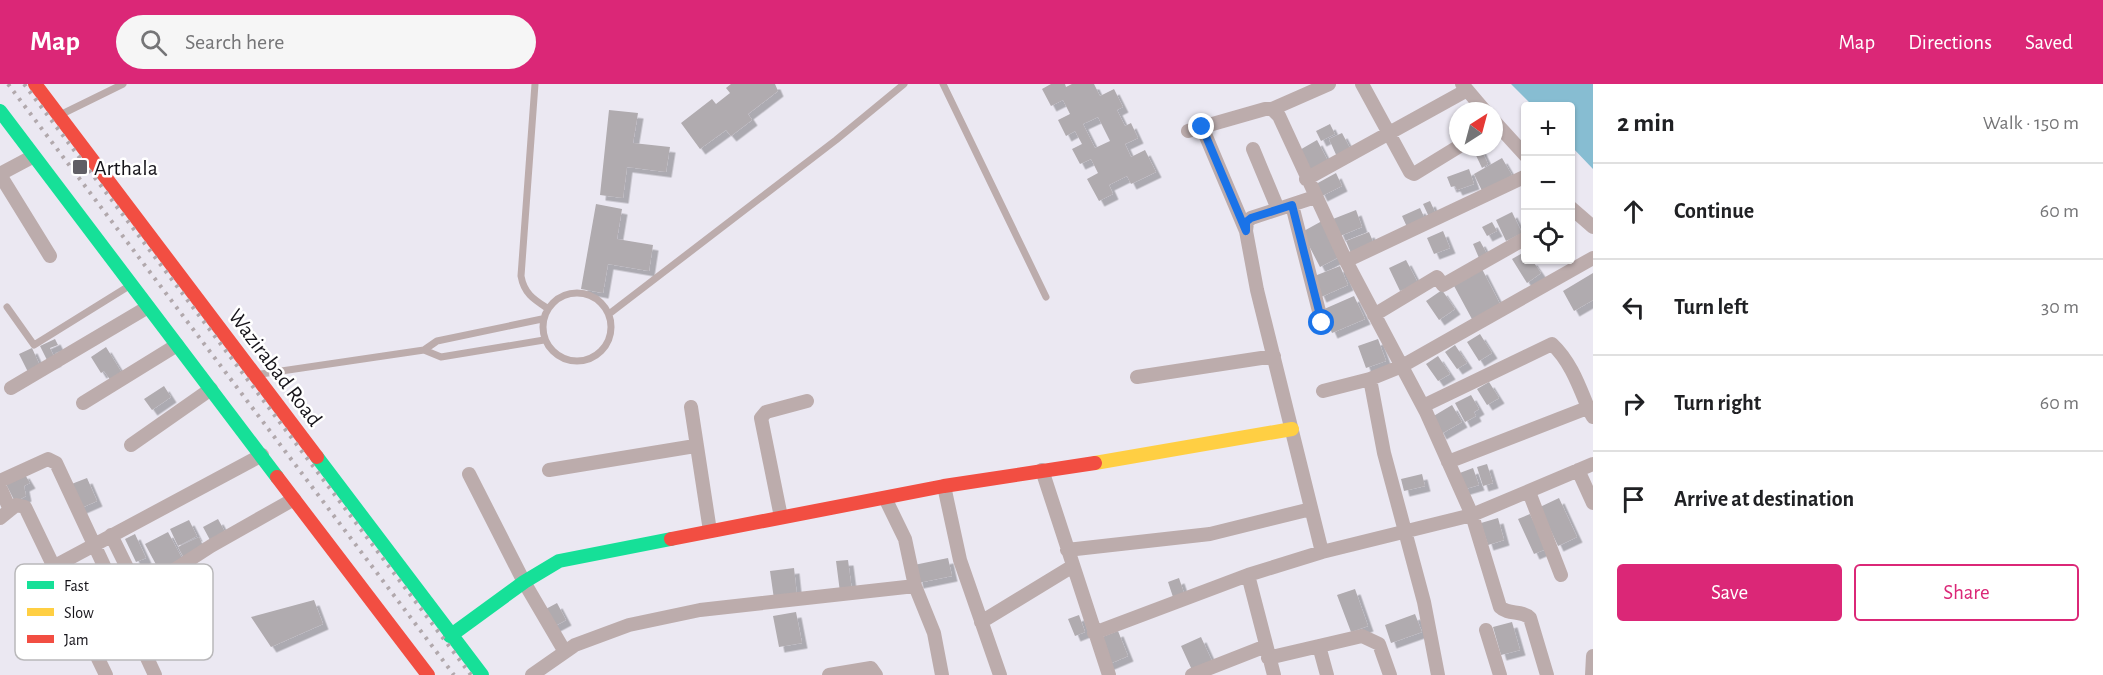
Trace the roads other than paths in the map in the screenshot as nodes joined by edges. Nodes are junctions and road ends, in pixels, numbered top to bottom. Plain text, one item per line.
1 (35, 84) edge
2 (123, 84) edge
3 (535, 84) edge
4 (904, 84) edge
5 (943, 84) edge
6 (1329, 84) edge
7 (1362, 84) edge
8 (1464, 87) edge
9 (1477, 102) edge
10 (1272, 109) junction
11 (0, 111) edge
12 (59, 116) junction
13 (1202, 127) junction
14 (1188, 131) dead end
15 (1503, 132) edge
16 (1389, 134) junction
17 (1253, 149) dead end
18 (1521, 151) edge
19 (1449, 153) edge
20 (32, 157) junction
21 (0, 174) edge
22 (1521, 178) edge
23 (1306, 179) junction
24 (1315, 197) junction
25 (1292, 205) junction
26 (1278, 209) junction
27 (1573, 210) edge
28 (1593, 227) edge
29 (1246, 231) junction
30 (1521, 241) edge
31 (50, 256) dead end
32 (1593, 258) edge
33 (1346, 261) junction
34 (131, 285) junction
35 (1046, 297) dead end
36 (7, 307) dead end
37 (148, 307) junction
38 (547, 308) junction
39 (609, 314) junction
40 (1374, 315) junction
41 (542, 319) junction
42 (1322, 323) dead end
43 (544, 340) junction
44 (177, 345) junction
45 (424, 350) junction
46 (1274, 356) junction
47 (1402, 366) junction
48 (256, 374) junction
49 (1137, 377) dead end
50 (1370, 379) junction
51 (11, 388) dead end
52 (211, 389) junction
53 (1323, 390) dead end
54 (807, 401) dead end
55 (83, 403) dead end
56 (1423, 406) junction
57 (691, 408) dead end
58 (1591, 414) edge
59 (1292, 429) junction
60 (131, 445) dead end
61 (695, 446) junction
62 (262, 455) junction
63 (1448, 462) junction
64 (1593, 464) edge
65 (549, 470) dead end
66 (1042, 470) junction
67 (1578, 470) junction
68 (469, 474) dead end
69 (0, 481) edge
70 (944, 486) junction
71 (0, 487) edge
72 (1529, 492) junction
73 (885, 498) junction
74 (294, 500) junction
75 (1593, 502) edge
76 (1311, 509) junction
77 (5, 514) edge
78 (1472, 515) junction
79 (781, 517) junction
80 (710, 531) junction
81 (1406, 533) junction
82 (111, 535) junction
83 (93, 544) junction
84 (1067, 550) junction
85 (1322, 552) junction
86 (54, 564) edge
87 (58, 564) edge
88 (102, 564) edge
89 (126, 564) edge
90 (183, 564) edge
91 (1073, 566) junction
92 (1248, 575) junction
93 (1561, 575) dead end
94 (524, 582) junction
95 (915, 586) junction
96 (981, 622) junction
97 (1486, 630) dead end
98 (1094, 633) junction
99 (450, 636) junction
100 (1319, 646) junction
101 (565, 652) junction
102 (1267, 652) junction
103 (1593, 656) edge
104 (99, 660) edge
105 (148, 660) edge
106 (1108, 672) edge
107 (421, 673) edge
108 (106, 675) edge
109 (155, 675) edge
110 (482, 675) edge
111 (532, 675) edge
112 (829, 675) edge
113 (876, 675) edge
114 (942, 675) edge
115 (1000, 675) edge
116 (1092, 675) edge
117 (1192, 675) edge
118 (1274, 675) edge
119 (1328, 675) edge
120 (1389, 675) edge
121 (1438, 675) edge
122 (1500, 675) edge
123 (1547, 675) edge
124 (1592, 675) edge

1 - 12 main road, Wazirabad Road
2 - 12 lane
3 - 38 lane
4 - 39 lane
5 - 35 lane
6 - 10 street
7 - 16 street
8 - 9 street
8 - 16 street
10 - 13 street
10 - 23 street
11 - 20 main road
12 - 48 main road, Wazirabad Road
13 - 14 street
13 - 29 street
15 - 18 street
16 - 19 street
16 - 23 street
17 - 26 street
20 - 21 street
20 - 34 main road
21 - 31 street
22 - 33 street
23 - 24 street
24 - 25 street
24 - 33 street
25 - 26 street
25 - 42 street
26 - 29 street
27 - 28 street
29 - 46 street
30 - 40 street
32 - 47 street
33 - 40 street
34 - 36 lane
34 - 37 main road
37 - 44 main road
37 - 51 street
38 - 39 lane
38 - 41 lane
39 - 43 lane
40 - 47 street
41 - 43 lane
41 - 45 lane
43 - 45 lane
44 - 52 main road
44 - 55 street
45 - 48 lane
46 - 49 street
46 - 59 street
47 - 50 street
47 - 56 street
48 - 99 main road, Wazirabad Road
50 - 53 street
50 - 81 street
52 - 60 street
52 - 62 main road
54 - 79 street
56 - 58 street
56 - 63 street
57 - 61 street
58 - 63 street
59 - 66 main road
59 - 76 street
61 - 65 street
61 - 80 street
62 - 74 main road
62 - 82 street
63 - 78 street
64 - 67 street
66 - 70 main road
66 - 84 street
67 - 72 street
67 - 75 street
68 - 94 street
69 - 83 street
70 - 73 main road
70 - 96 street
71 - 77 street
72 - 78 street
72 - 93 street
73 - 79 main road
73 - 95 street
74 - 90 street
74 - 107 main road
76 - 84 street
76 - 85 street
77 - 86 street
78 - 81 street
78 - 123 street
79 - 80 main road
80 - 94 main road
81 - 85 street
81 - 121 street
82 - 83 street
82 - 89 street
83 - 87 street
83 - 88 street
84 - 91 street
85 - 92 street
91 - 96 street
91 - 98 street
92 - 98 street
92 - 102 street
94 - 99 main road
94 - 101 street
95 - 101 street
95 - 114 street
96 - 115 street
97 - 122 street
98 - 106 street
99 - 110 main road, Wazirabad Road
100 - 102 street
100 - 119 street
100 - 120 street
101 - 111 street
102 - 117 street
102 - 118 street
103 - 124 street
104 - 108 street
105 - 109 street
106 - 116 street
112 - 113 street

